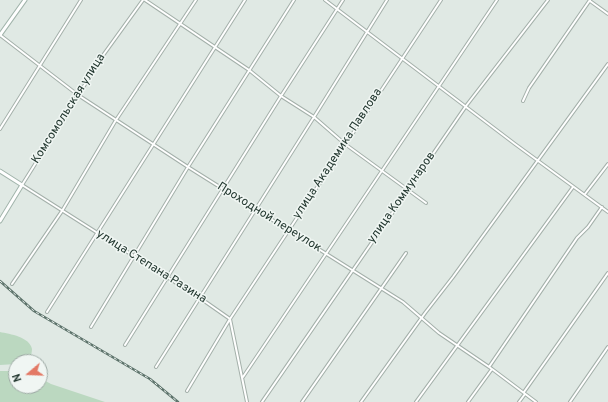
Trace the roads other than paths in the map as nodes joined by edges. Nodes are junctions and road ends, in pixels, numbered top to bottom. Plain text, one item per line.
1 (25, 0) edge
2 (81, 0) edge
3 (144, 0) edge
4 (196, 0) edge
5 (244, 0) edge
6 (294, 0) edge
7 (325, 0) edge
8 (343, 0) edge
9 (386, 0) edge
10 (441, 0) edge
11 (497, 0) edge
12 (548, 0) edge
13 (590, 0) edge
14 (337, 9) junction
15 (608, 14) edge
16 (179, 23) junction
17 (367, 32) junction
18 (0, 35) edge
19 (214, 47) junction
20 (402, 58) junction
21 (608, 64) edge
22 (40, 66) junction
23 (249, 70) junction
24 (439, 86) junction
25 (78, 95) junction
26 (281, 96) junction
27 (523, 101) dead end
28 (466, 106) junction
29 (314, 117) junction
30 (116, 120) junction
31 (0, 129) edge
32 (153, 144) junction
33 (345, 144) junction
34 (538, 160) junction
35 (608, 164) edge
36 (188, 167) junction
37 (0, 171) edge
38 (382, 171) junction
39 (22, 185) junction
40 (572, 187) junction
41 (223, 188) junction
42 (408, 190) junction
43 (585, 194) junction
44 (426, 203) dead end
45 (602, 207) junction
46 (256, 209) junction
47 (62, 211) junction
48 (608, 212) edge
49 (0, 222) edge
50 (289, 230) junction
51 (97, 233) junction
52 (406, 253) dead end
53 (325, 254) junction
54 (134, 256) junction
55 (352, 271) junction
56 (608, 273) edge
57 (167, 277) junction
58 (12, 284) dead end
59 (381, 289) junction
60 (200, 298) junction
61 (47, 312) dead end
62 (422, 318) junction
63 (230, 319) junction
64 (91, 327) dead end
65 (125, 345) dead end
66 (458, 346) junction
67 (608, 347) edge
68 (156, 367) dead end
69 (489, 367) junction
70 (492, 369) junction
71 (243, 377) junction
72 (187, 391) dead end
73 (525, 393) junction
74 (247, 402) edge
75 (262, 402) edge
76 (302, 402) edge
77 (361, 402) edge
78 (416, 402) edge
79 (468, 402) edge
80 (519, 402) edge
81 (536, 402) edge
82 (570, 402) edge

1 - 18 main road
2 - 22 street
3 - 16 street
3 - 25 street, Комсомольская улица
4 - 16 street
5 - 19 street
6 - 23 street
7 - 14 street
8 - 14 street
9 - 17 street
10 - 20 street, улица Академика Павлова
11 - 24 street
12 - 28 street, улица Коммунаров
13 - 15 street
13 - 27 street
14 - 17 street
14 - 26 street
16 - 19 street
16 - 30 street
17 - 20 street
17 - 29 street
18 - 22 street, Проходной переулок
19 - 23 street
19 - 32 street
20 - 24 street
20 - 33 street, улица Академика Павлова
21 - 34 street
22 - 25 street, Проходной переулок
22 - 31 street
23 - 26 street
23 - 36 street
24 - 28 street
24 - 38 street
25 - 30 street, Проходной переулок
25 - 39 street, Комсомольская улица
26 - 29 street
26 - 41 street
28 - 34 street
28 - 42 street, улица Коммунаров
29 - 33 street
29 - 46 street
30 - 32 street, Проходной переулок
30 - 47 street
32 - 36 street, Проходной переулок
32 - 51 street
33 - 38 street
33 - 50 street, улица Академика Павлова
34 - 40 street
34 - 62 street
35 - 43 street
36 - 41 street, Проходной переулок
36 - 54 street
37 - 39 main road, улица Степана Разина
38 - 42 street
38 - 53 street
39 - 47 street, улица Степана Разина
39 - 49 main road, Комсомольская улица
40 - 43 street
40 - 66 street
41 - 46 street, Проходной переулок
41 - 57 street
42 - 44 street
42 - 55 street, улица Коммунаров
43 - 45 street
45 - 48 street
45 - 69 street
46 - 50 street, Проходной переулок
46 - 60 street
47 - 51 street, улица Степана Разина
47 - 58 street
50 - 53 street, Проходной переулок
50 - 63 street, улица Академика Павлова
51 - 54 street, улица Степана Разина
51 - 61 street
52 - 59 street
53 - 55 street, Проходной переулок
53 - 71 street
54 - 57 street, улица Степана Разина
54 - 64 street
55 - 59 street, Проходной переулок
55 - 75 street, улица Коммунаров
56 - 73 street
57 - 60 street, улица Степана Разина
57 - 65 street
59 - 62 street, Проходной переулок
59 - 76 street
60 - 63 street, улица Степана Разина
60 - 68 street
62 - 66 street, Проходной переулок
62 - 77 street
63 - 71 street
63 - 72 street, улица Академика Павлова
66 - 69 street, Проходной переулок
66 - 78 street
67 - 82 street
69 - 70 street, Проходной переулок
70 - 73 street, Проходной переулок
70 - 79 street
71 - 74 street
73 - 80 street
73 - 81 street, Проходной переулок

